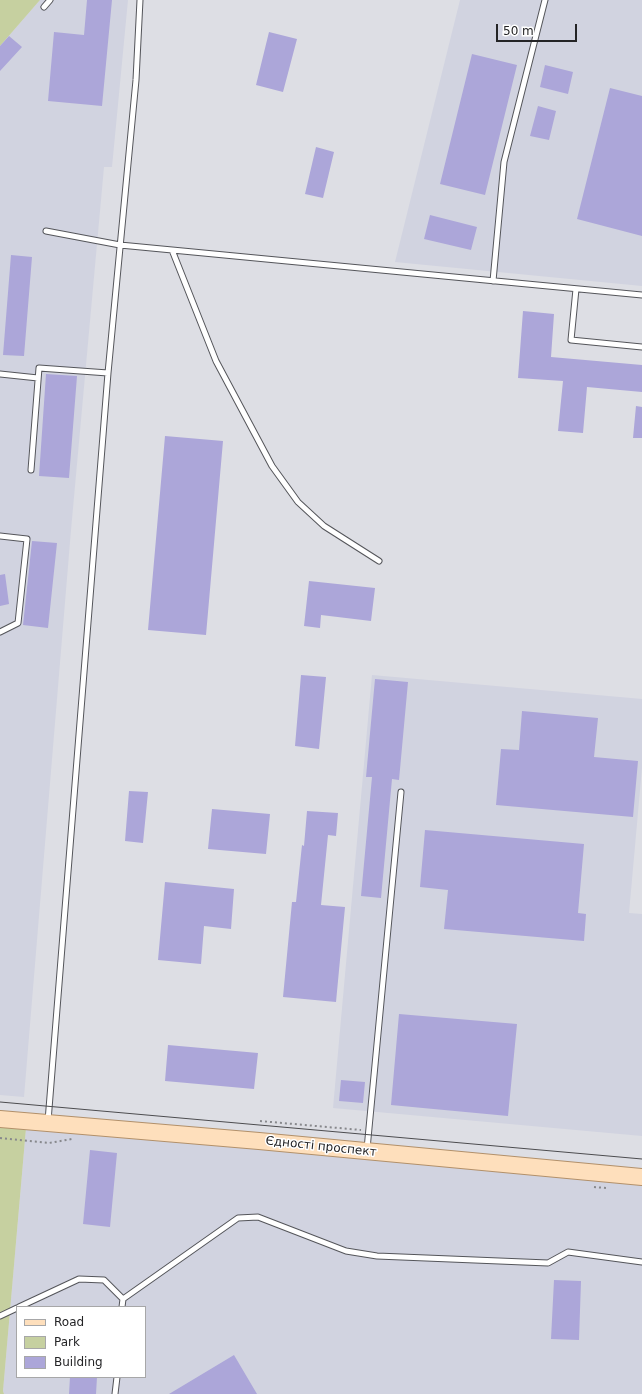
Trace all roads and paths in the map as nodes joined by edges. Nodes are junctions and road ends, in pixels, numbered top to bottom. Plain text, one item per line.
1 (50, 0) edge
2 (140, 0) edge
3 (545, 0) edge
4 (44, 7) dead end
5 (46, 231) dead end
6 (120, 245) junction
7 (172, 250) junction
8 (493, 281) junction
9 (576, 289) junction
10 (642, 295) edge
11 (642, 347) edge
12 (108, 373) junction
13 (0, 374) edge
14 (38, 378) junction
15 (31, 470) dead end
16 (0, 536) edge
17 (379, 561) dead end
18 (0, 632) edge
19 (401, 792) dead end
20 (1, 1120) edge
21 (260, 1121) dead end
22 (48, 1123) junction
23 (369, 1130) junction
24 (367, 1152) junction
25 (642, 1177) edge
26 (642, 1262) edge
27 (123, 1299) junction
28 (22, 1306) edge
29 (122, 1306) edge
30 (16, 1309) edge
31 (0, 1316) edge
32 (117, 1378) edge
33 (115, 1394) edge

1 - 4 lane
2 - 6 lane
3 - 8 lane
5 - 6 lane
6 - 7 lane
6 - 12 lane
7 - 8 lane
7 - 17 lane
8 - 9 lane
9 - 10 lane
9 - 11 lane
12 - 14 lane
12 - 22 lane
13 - 14 lane
14 - 15 lane
16 - 18 lane
19 - 23 lane
20 - 22 main road, Єдності проспект
21 - 23 path
22 - 24 main road, Єдності проспект
23 - 24 lane
24 - 25 main road, Єдності проспект
26 - 27 lane
27 - 28 lane
27 - 29 lane
30 - 31 lane
32 - 33 lane

